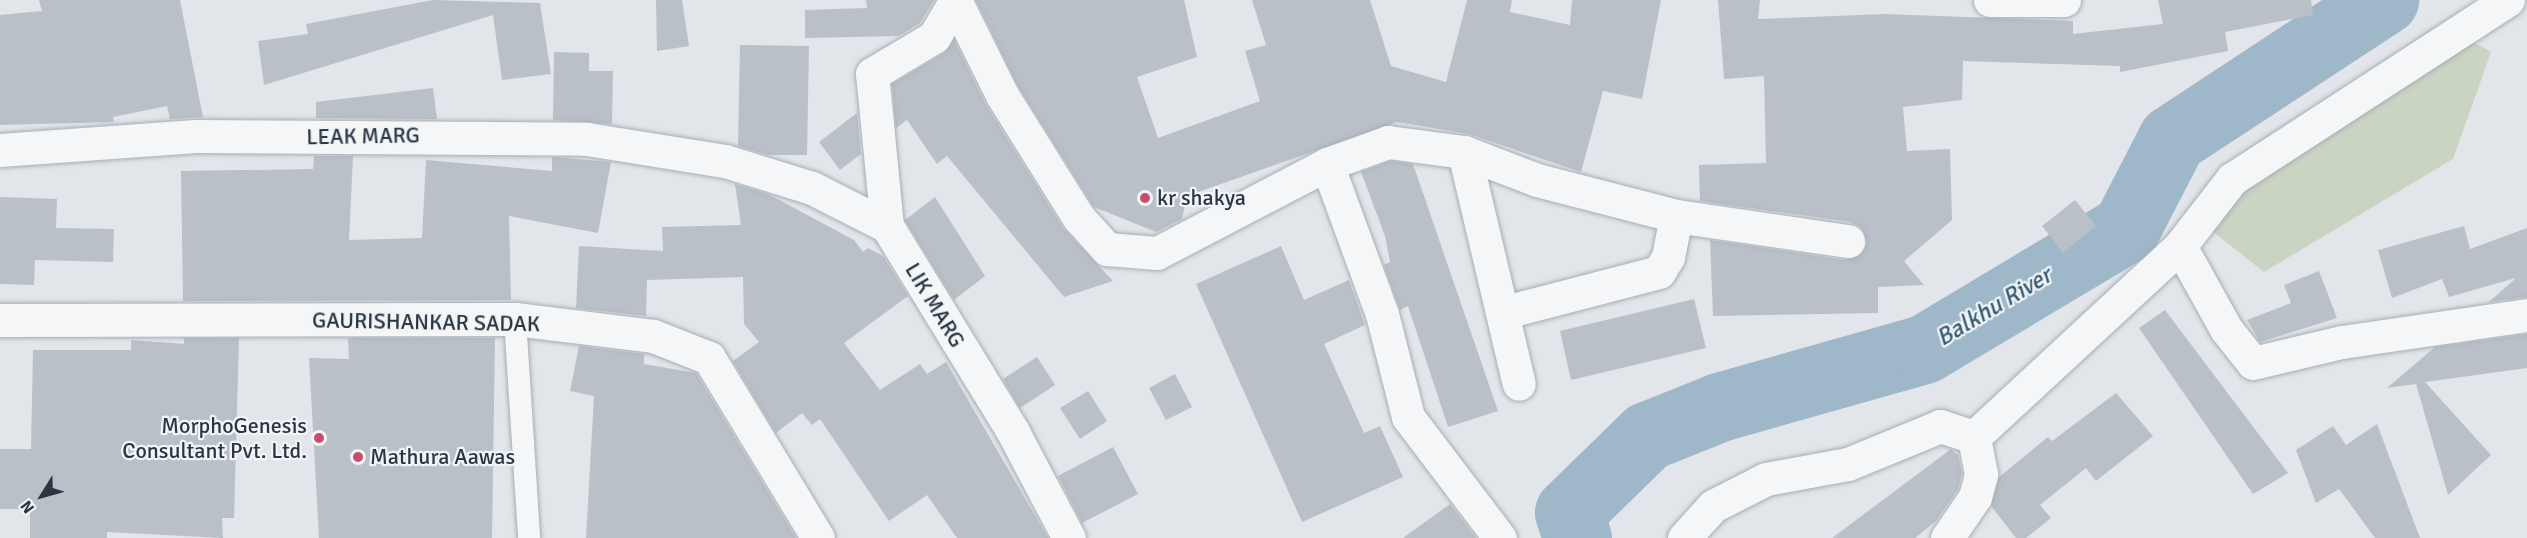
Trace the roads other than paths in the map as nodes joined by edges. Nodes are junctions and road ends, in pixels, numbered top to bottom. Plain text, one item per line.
1 (1989, 0) edge
2 (2064, 0) edge
3 (2508, 0) edge
4 (956, 1) edge
5 (0, 150) edge
6 (1464, 152) junction
7 (1327, 164) junction
8 (1676, 216) junction
9 (887, 226) junction
10 (1848, 240) dead end
11 (2180, 246) junction
12 (1502, 313) junction
13 (2527, 315) edge
14 (515, 319) junction
15 (0, 320) edge
16 (1519, 384) dead end
17 (1974, 437) junction
18 (529, 538) edge
19 (818, 538) edge
20 (1069, 538) edge
21 (1499, 538) edge
22 (1683, 538) edge
23 (1947, 538) edge

1 - 2 street
3 - 11 street
4 - 7 street
4 - 9 street
5 - 9 street, LEAK MARG
6 - 7 street
6 - 8 street
6 - 12 street
7 - 21 street
8 - 10 street
8 - 12 street
9 - 20 street, LIK MARG
11 - 13 street
11 - 17 street
12 - 16 street
14 - 15 street, GAURISHANKAR SADAK
14 - 18 lane
14 - 19 street, GAURISHANKAR SADAK
17 - 22 street
17 - 23 street

